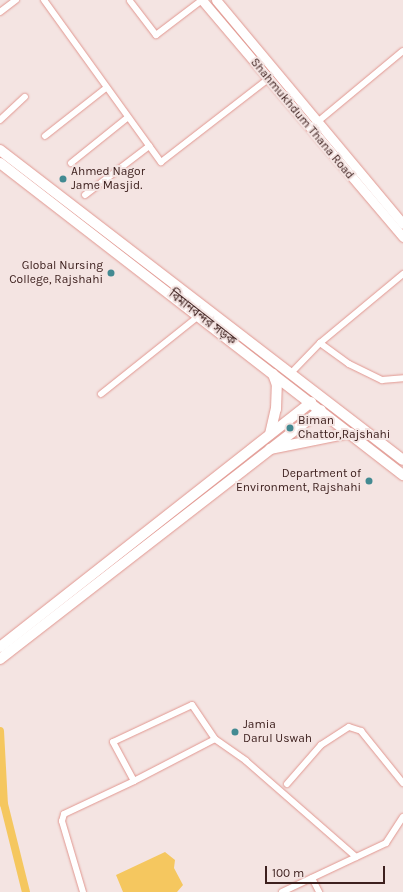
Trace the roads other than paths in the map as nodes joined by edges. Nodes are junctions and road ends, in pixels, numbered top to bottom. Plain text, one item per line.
1 (16, 0) edge
2 (44, 0) edge
3 (202, 0) edge
4 (216, 0) edge
5 (130, 1) dead end
6 (0, 12) edge
7 (403, 51) edge
8 (268, 79) junction
9 (106, 88) junction
10 (25, 97) dead end
11 (127, 118) junction
12 (0, 120) edge
13 (318, 122) junction
14 (310, 128) junction
15 (45, 136) dead end
16 (149, 146) junction
17 (0, 150) edge
18 (0, 163) edge
19 (71, 163) dead end
20 (85, 195) dead end
21 (400, 222) edge
22 (403, 237) edge
23 (403, 274) edge
24 (200, 315) junction
25 (320, 343) junction
26 (292, 372) junction
27 (273, 373) junction
28 (403, 378) edge
29 (101, 394) dead end
30 (310, 402) junction
31 (321, 410) junction
32 (350, 433) junction
33 (270, 434) junction
34 (268, 450) junction
35 (403, 460) edge
36 (403, 475) edge
37 (0, 647) edge
38 (0, 659) edge
39 (215, 739) junction
40 (134, 780) junction
41 (403, 783) edge
42 (287, 784) dead end
43 (403, 818) edge
44 (356, 857) junction
45 (312, 878) junction
46 (83, 892) edge
47 (282, 892) edge
48 (320, 892) edge

1 - 6 street
2 - 9 street
3 - 5 street
3 - 8 main road, Shahmukhdum Thana Road
4 - 13 main road, Shahmukhdum Thana Road
7 - 13 street
8 - 14 main road, Shahmukhdum Thana Road
8 - 16 street
9 - 11 street
9 - 15 street
10 - 12 street
11 - 16 street
11 - 19 street
13 - 14 street
13 - 21 main road, Shahmukhdum Thana Road
14 - 21 main road, Shahmukhdum Thana Road
16 - 20 street
17 - 26 main road, বিমানবন্দর সড়ক
18 - 24 main road, বিমানবন্দর সড়ক
21 - 22 main road, Shahmukhdum Thana Road
23 - 25 street
24 - 27 main road, বিমানবন্দর সড়ক
24 - 29 street
25 - 26 street
25 - 28 street
26 - 35 main road, বিমানবন্দর সড়ক
27 - 30 main road, বিমানবন্দর সড়ক
27 - 33 main road
30 - 31 main road, বিমানবন্দর সড়ক
30 - 33 main road
31 - 32 main road, বিমানবন্দর সড়ক
31 - 34 main road
32 - 34 main road
32 - 36 main road, বিমানবন্দর সড়ক
33 - 37 main road
34 - 38 main road
39 - 40 street
39 - 40 street
39 - 44 street
40 - 46 street
41 - 42 street
43 - 44 street
44 - 45 street
45 - 47 street
45 - 48 street

